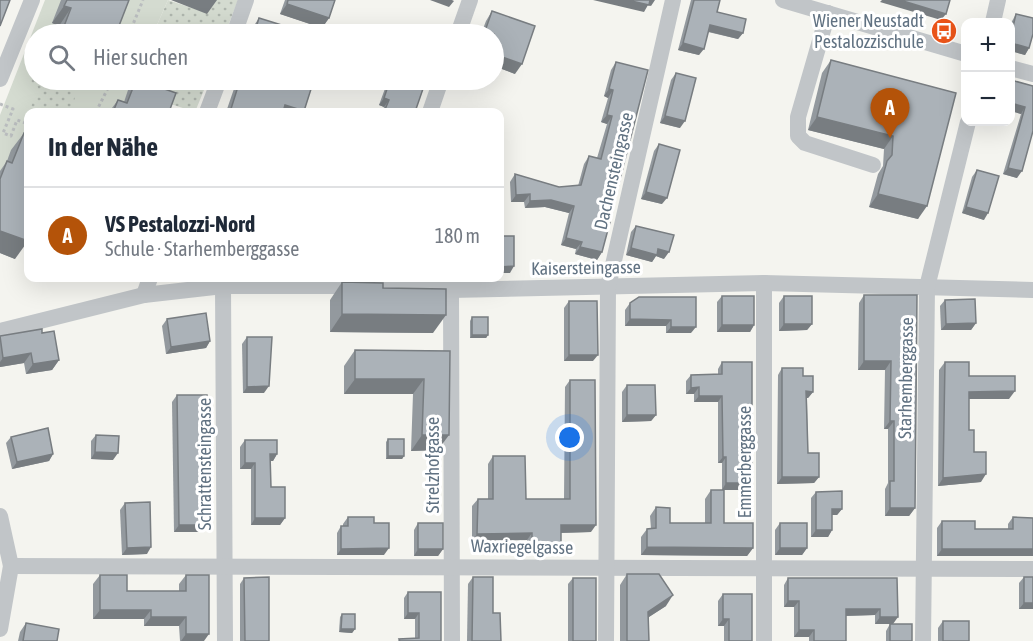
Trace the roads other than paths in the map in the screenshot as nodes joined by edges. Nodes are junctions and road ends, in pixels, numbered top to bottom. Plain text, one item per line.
1 (32, 0) edge
2 (246, 0) edge
3 (470, 0) edge
4 (673, 0) edge
5 (783, 0) edge
6 (998, 0) edge
7 (828, 13) junction
8 (994, 18) edge
9 (238, 24) edge
10 (462, 24) edge
11 (961, 53) edge
12 (1015, 69) edge
13 (1033, 74) edge
14 (0, 79) edge
15 (215, 90) edge
16 (438, 90) edge
17 (208, 108) edge
18 (431, 108) edge
19 (967, 126) edge
20 (873, 165) dead end
21 (149, 282) edge
22 (369, 282) edge
23 (764, 283) junction
24 (223, 286) junction
25 (608, 287) junction
26 (927, 287) junction
27 (451, 290) junction
28 (1033, 290) edge
29 (144, 296) junction
30 (0, 331) edge
31 (0, 516) edge
32 (11, 566) junction
33 (225, 566) junction
34 (453, 566) junction
35 (608, 568) junction
36 (764, 568) junction
37 (922, 570) junction
38 (1033, 570) edge
39 (0, 630) edge
40 (225, 641) edge
41 (452, 641) edge
42 (606, 641) edge
43 (764, 641) edge
44 (923, 641) edge

1 - 14 street
2 - 9 street
3 - 10 street
4 - 25 street, Dachensteingasse
5 - 7 street
6 - 8 street
7 - 11 street
7 - 20 street
12 - 13 street
15 - 17 street
16 - 18 street
19 - 26 street, Starhemberggasse
21 - 29 street
22 - 24 street, Kaisersteingasse
22 - 27 street, Kaisersteingasse
23 - 25 street, Kaisersteingasse
23 - 26 street, Kaisersteingasse
23 - 36 street, Emmerberggasse
24 - 29 street, Kaisersteingasse
24 - 33 street, Schrattensteingasse
25 - 27 street, Kaisersteingasse
25 - 35 street, Dachensteingasse
26 - 28 street, Kaisersteingasse
26 - 37 street, Starhemberggasse
27 - 34 street, Strelzhofgasse
29 - 30 street, Kaisersteingasse
31 - 32 street
32 - 33 street, Waxriegelgasse
32 - 39 street
33 - 34 street, Waxriegelgasse
33 - 40 street, Schrattensteingasse
34 - 35 street, Waxriegelgasse
34 - 41 street, Strelzhofgasse
35 - 36 street, Waxriegelgasse
35 - 42 street, Dachensteingasse
36 - 37 street, Waxriegelgasse
36 - 43 street, Emmerberggasse
37 - 38 street, Waxriegelgasse
37 - 44 street, Starhemberggasse

